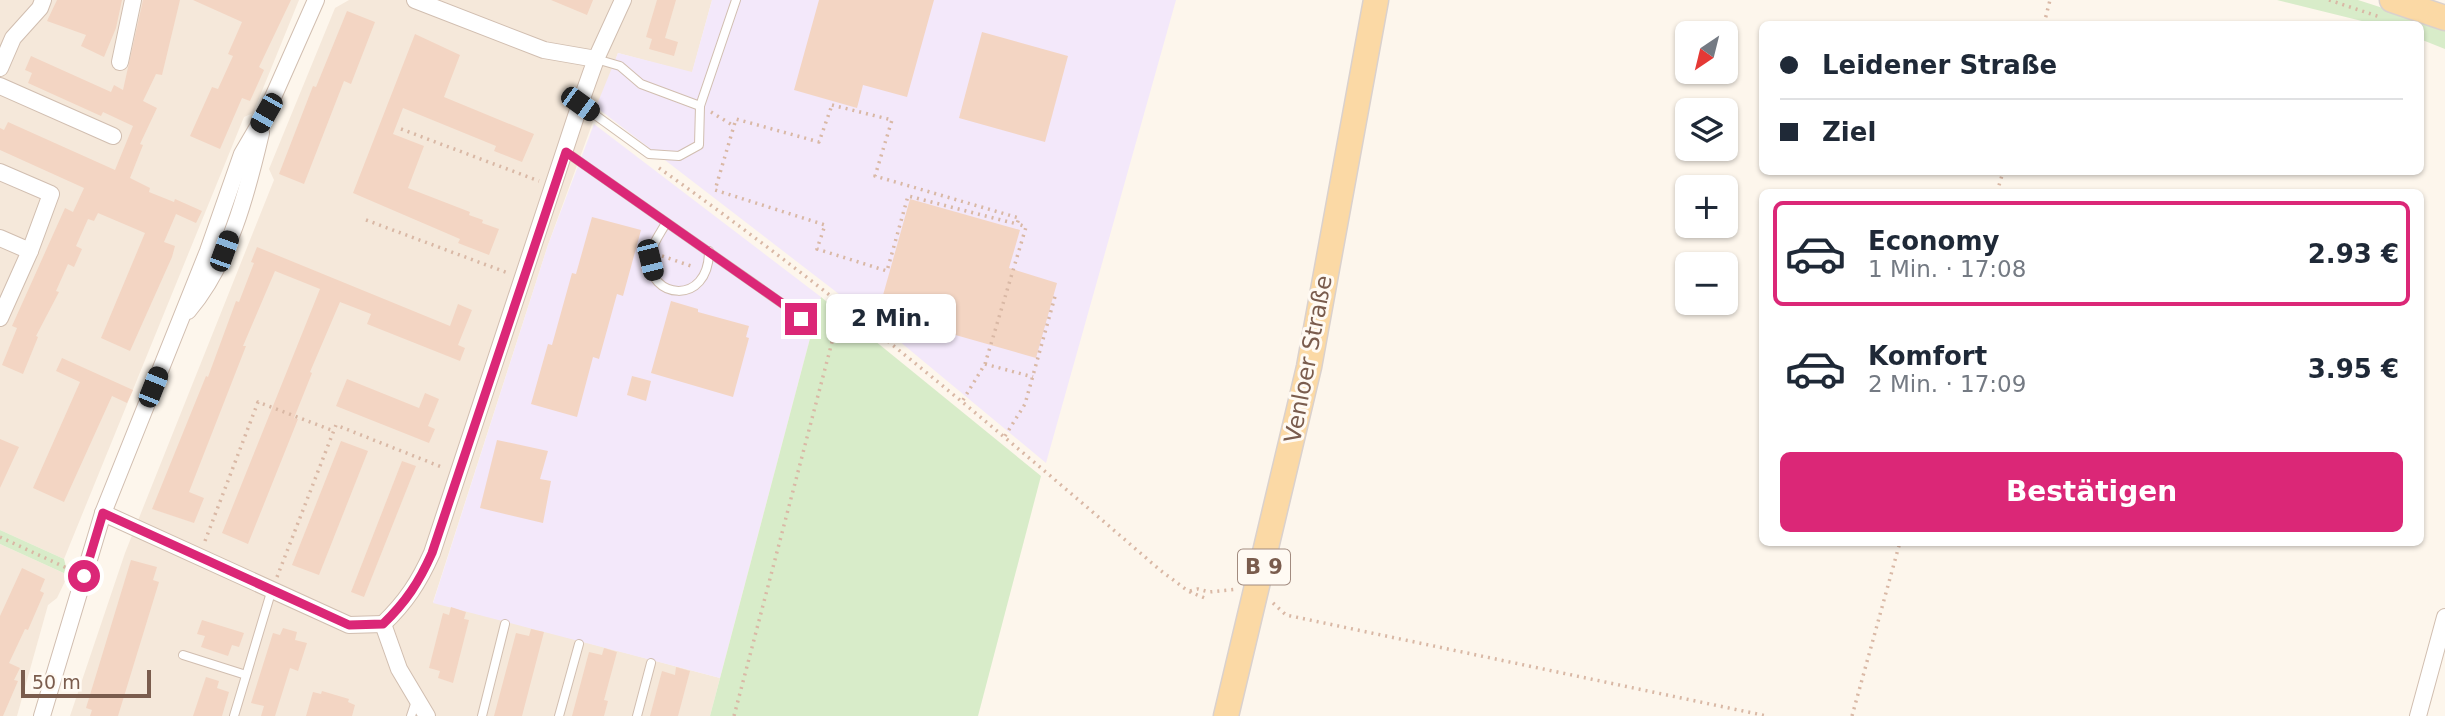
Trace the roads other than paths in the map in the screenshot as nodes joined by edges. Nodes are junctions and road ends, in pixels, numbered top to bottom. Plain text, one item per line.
1 (43, 0) edge
2 (133, 0) edge
3 (316, 0) edge
4 (415, 0) edge
5 (623, 0) edge
6 (736, 0) edge
7 (1376, 0) edge
8 (2391, 10) edge
9 (2445, 18) edge
10 (596, 59) junction
11 (120, 62) dead end
12 (0, 68) edge
13 (0, 86) edge
14 (580, 104) junction
15 (701, 106) junction
16 (113, 136) dead end
17 (566, 152) junction
18 (0, 172) edge
19 (666, 223) junction
20 (0, 238) edge
21 (30, 251) junction
22 (709, 251) junction
23 (0, 318) edge
24 (800, 327) dead end
25 (103, 513) junction
26 (272, 589) junction
27 (2445, 617) edge
28 (383, 624) junction
29 (506, 624) dead end
30 (579, 644) dead end
31 (183, 655) dead end
32 (651, 663) dead end
33 (246, 675) junction
34 (414, 708) edge
35 (42, 716) edge
36 (234, 716) edge
37 (427, 716) edge
38 (482, 716) edge
39 (559, 716) edge
40 (637, 716) edge
41 (1226, 716) edge
42 (2418, 716) edge

1 - 12 street
2 - 11 street
3 - 25 street
4 - 10 street
5 - 10 street
6 - 15 lane
7 - 41 main road, Venloer Straße / B 9
8 - 9 main road
10 - 14 street
10 - 15 lane
13 - 16 street
14 - 15 lane
14 - 17 street
17 - 19 lane
17 - 28 street
18 - 21 street
19 - 22 lane
19 - 22 lane
20 - 21 street
21 - 23 street
22 - 24 lane
25 - 26 street
25 - 35 street
26 - 28 street
26 - 33 lane
27 - 42 street
28 - 34 street
29 - 38 lane
30 - 39 lane
31 - 33 lane
32 - 40 lane
33 - 36 lane
34 - 37 street

